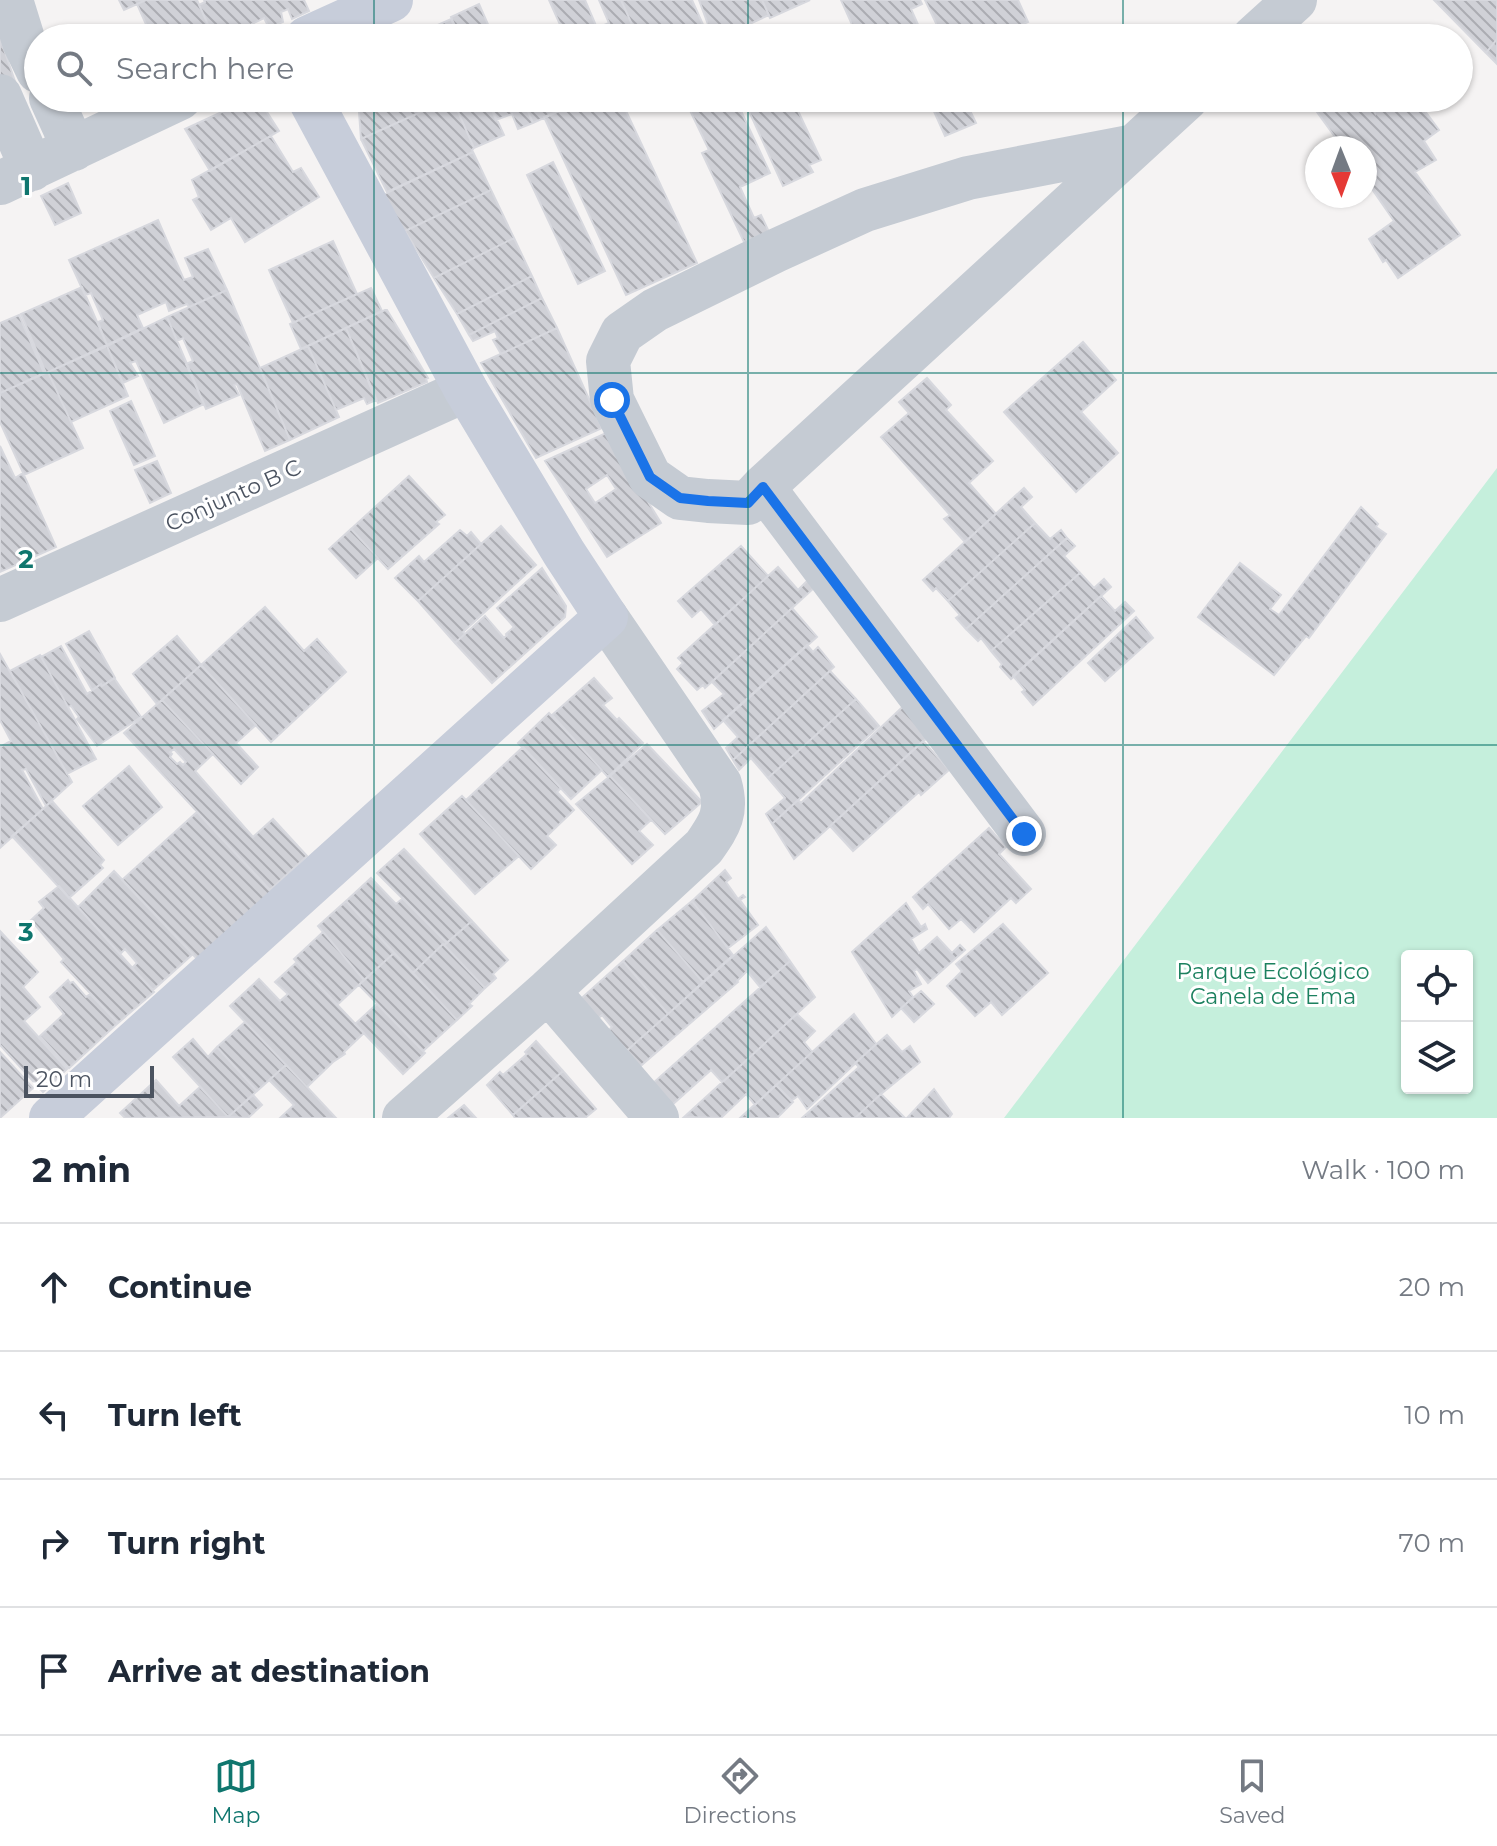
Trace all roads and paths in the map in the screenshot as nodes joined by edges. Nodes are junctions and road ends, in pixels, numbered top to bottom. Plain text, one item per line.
1 (11, 0) edge
2 (391, 0) edge
3 (1295, 0) edge
4 (338, 24) edge
5 (1268, 24) edge
6 (24, 42) edge
7 (0, 96) edge
8 (57, 112) edge
9 (151, 112) edge
10 (317, 112) edge
11 (1172, 112) edge
12 (1134, 146) junction
13 (74, 149) junction
14 (11, 169) edge
15 (466, 390) junction
16 (763, 487) junction
17 (0, 600) edge
18 (606, 617) junction
19 (1024, 834) dead end
20 (548, 991) junction
21 (51, 1118) edge
22 (404, 1118) edge
23 (657, 1118) edge

1 - 6 street
2 - 4 street
3 - 5 street
7 - 14 street
8 - 13 street
9 - 13 street
10 - 15 street
11 - 12 street
12 - 16 street
12 - 16 street
13 - 14 street
15 - 17 street, Conjunto B C
15 - 18 street
16 - 19 street
18 - 20 street
18 - 21 street
20 - 22 street
20 - 23 street

